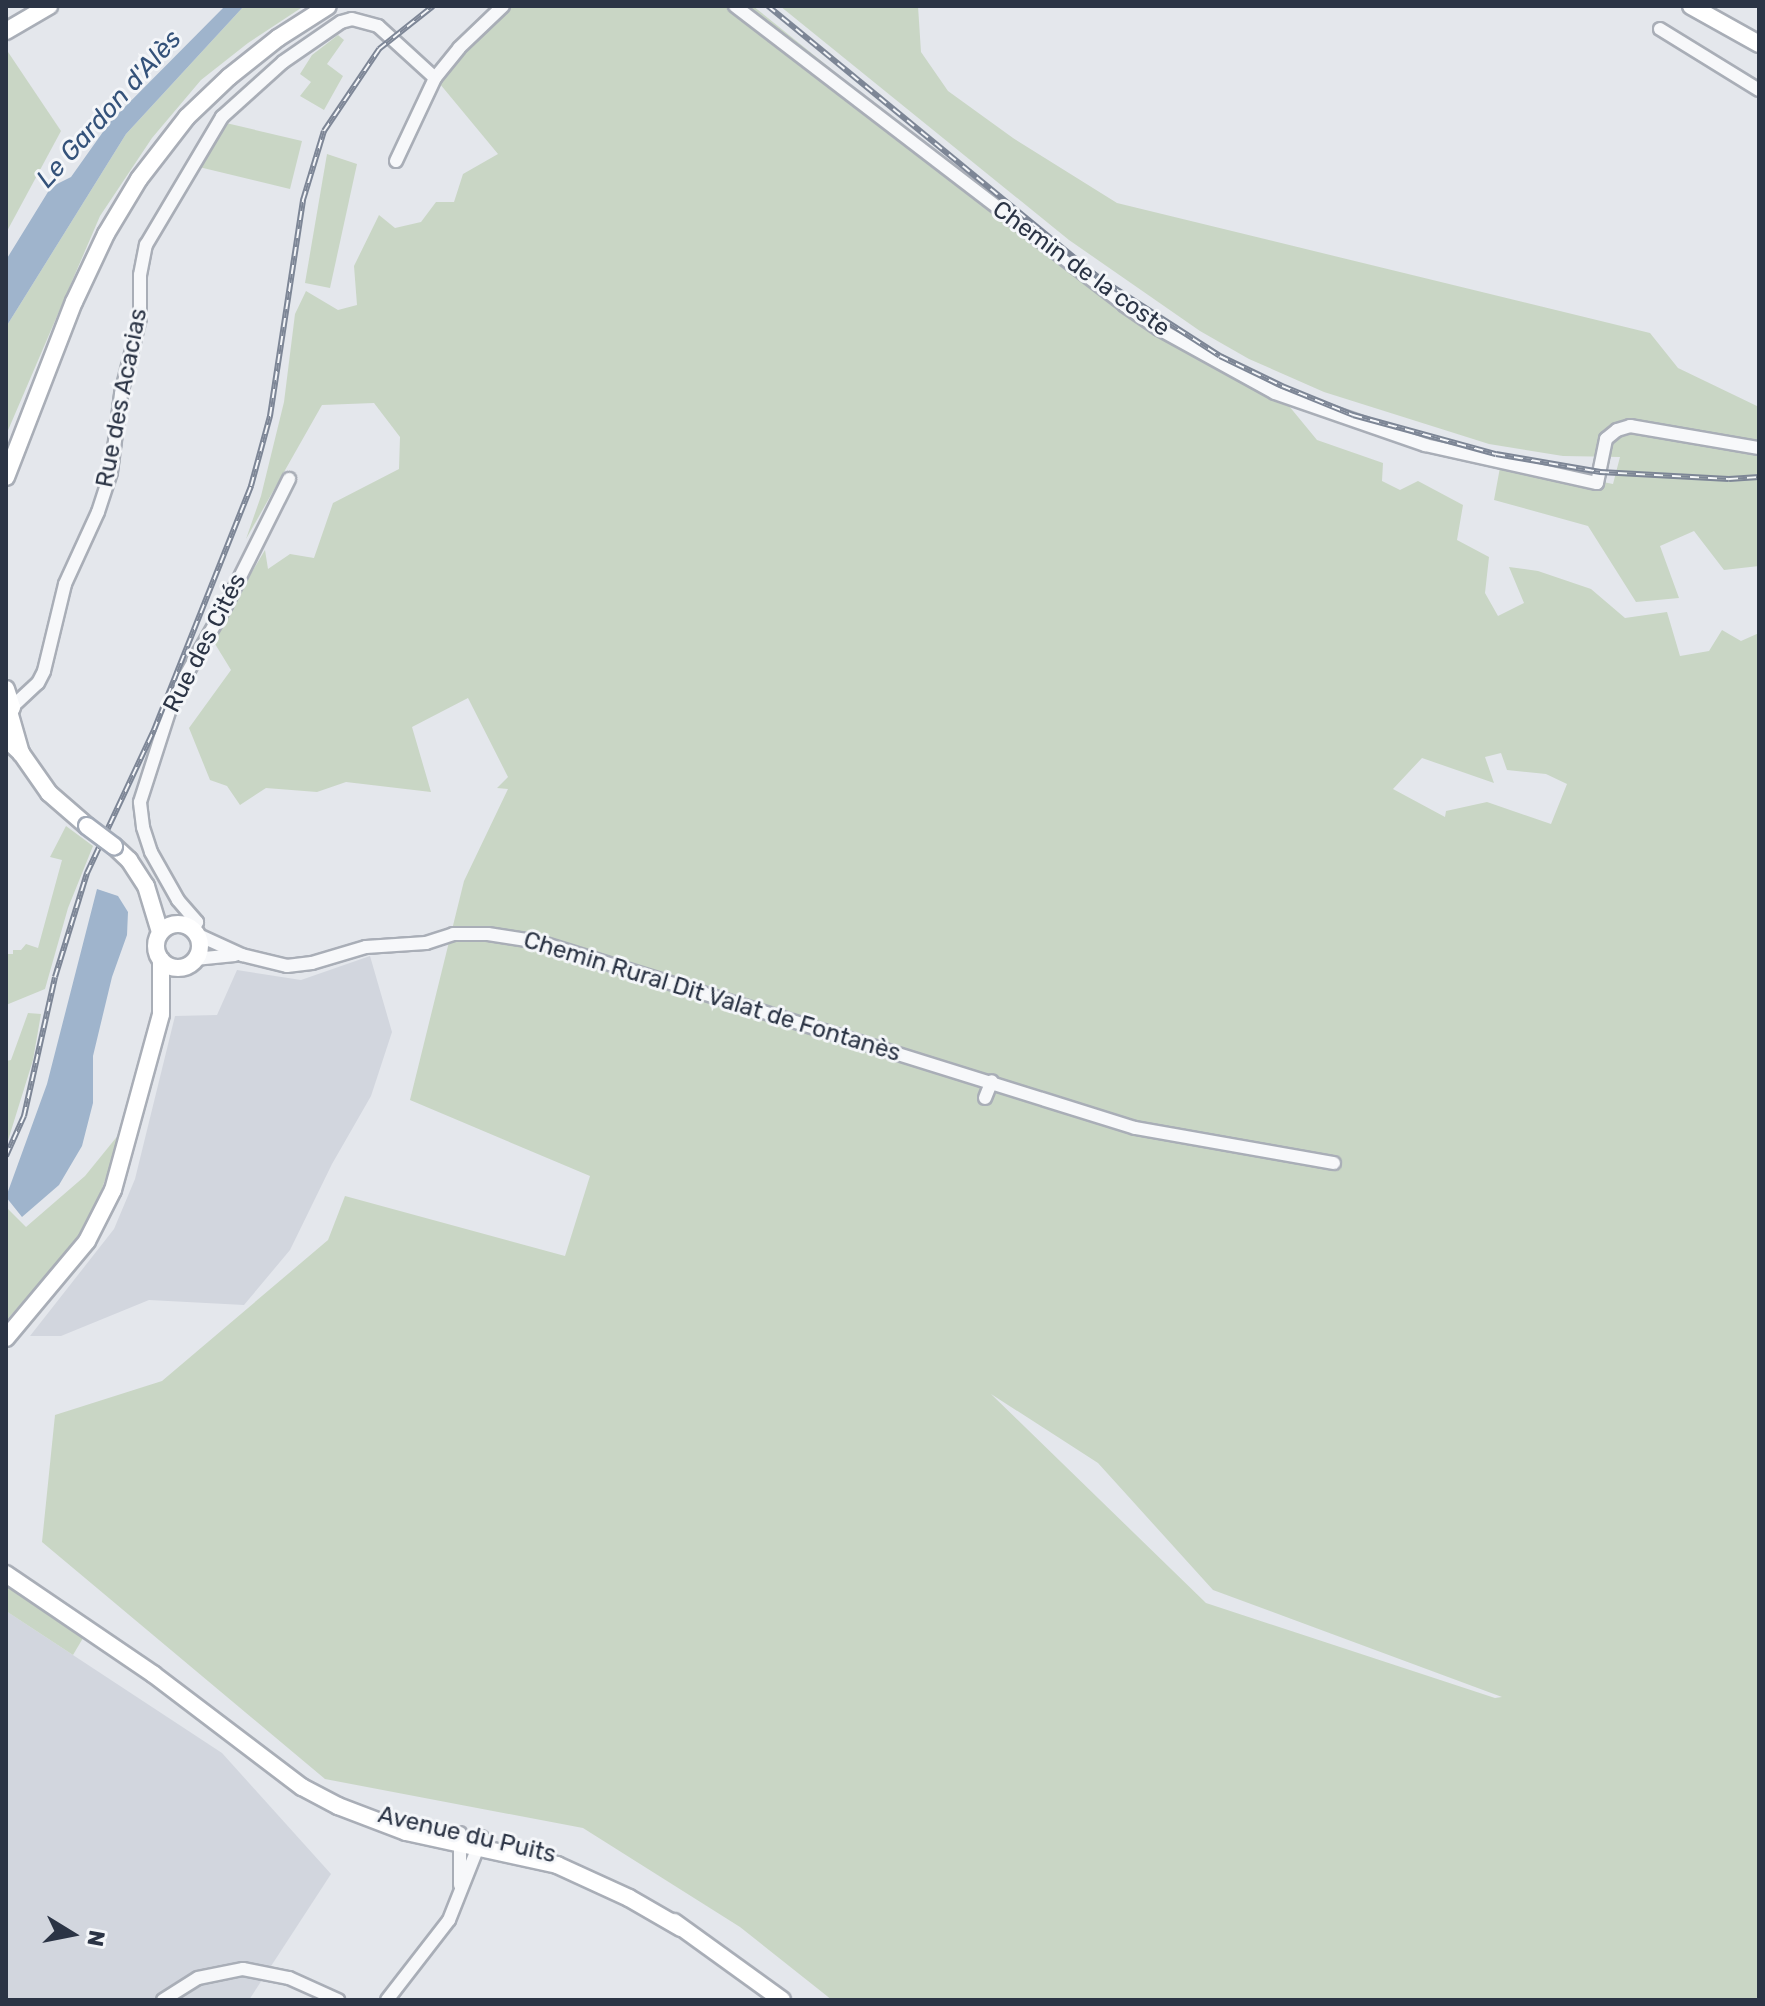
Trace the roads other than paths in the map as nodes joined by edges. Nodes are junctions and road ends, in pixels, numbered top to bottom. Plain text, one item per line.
1 (49, 6) edge
2 (328, 6) edge
3 (503, 6) edge
4 (735, 6) edge
5 (1691, 6) edge
6 (1660, 29) dead end
7 (6, 31) edge
8 (1759, 44) edge
9 (435, 78) junction
10 (1759, 90) edge
11 (396, 161) dead end
12 (1759, 448) edge
13 (6, 477) edge
14 (289, 479) dead end
15 (8, 704) edge
16 (6, 739) edge
17 (21, 753) junction
18 (146, 886) junction
19 (190, 929) junction
20 (160, 932) junction
21 (242, 955) junction
22 (161, 960) junction
23 (190, 963) junction
24 (161, 1014) junction
25 (992, 1081) junction
26 (985, 1098) dead end
27 (1334, 1163) dead end
28 (6, 1338) edge
29 (6, 1574) edge
30 (459, 1838) junction
31 (481, 1842) junction
32 (461, 1888) junction
33 (163, 2000) edge
34 (338, 2000) edge
35 (387, 2000) edge
36 (782, 2000) edge

1 - 7 main road
2 - 13 main road
3 - 9 street
4 - 12 street, Chemin de la coste
5 - 8 main road
6 - 10 street
9 - 11 street
9 - 15 street, Rue des Acacias
14 - 19 street, Rue des Cités
15 - 17 main road
16 - 17 main road
17 - 18 main road, bridge
18 - 19 main road
18 - 20 main road
19 - 20 main road
19 - 21 street, Chemin Rural Dit Valat de Fontanès
19 - 23 main road
20 - 22 main road
21 - 23 street, Chemin Rural Dit Valat de Fontanès
21 - 25 street, Chemin Rural Dit Valat de Fontanès
22 - 23 main road
22 - 24 main road
23 - 24 main road
24 - 28 main road
25 - 26 street
25 - 27 street, Chemin Rural Dit Valat de Fontanès
29 - 30 main road, Avenue du Puits
30 - 31 main road, Avenue du Puits
30 - 32 street
31 - 32 street
31 - 36 main road, Avenue du Puits
32 - 35 street
33 - 34 street

